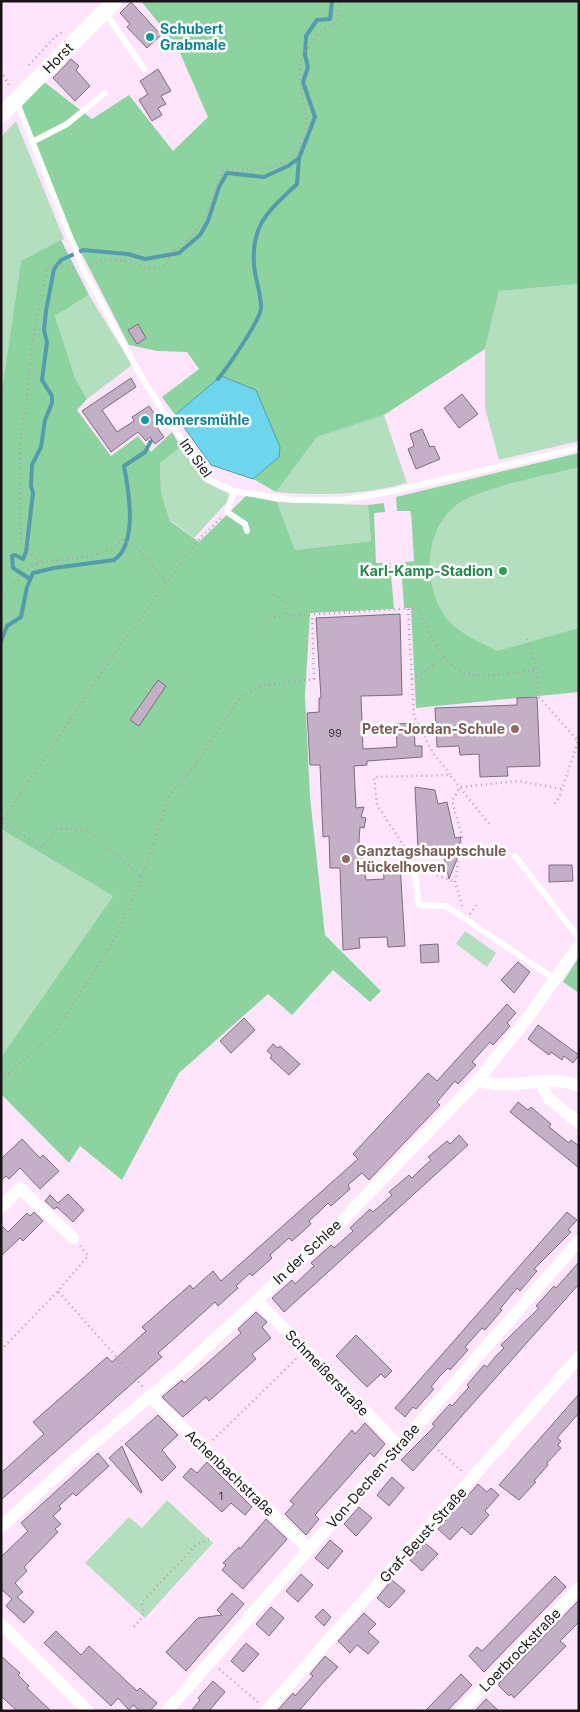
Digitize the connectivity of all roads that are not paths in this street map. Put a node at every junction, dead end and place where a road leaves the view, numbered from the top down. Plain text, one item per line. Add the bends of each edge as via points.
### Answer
1 (110, 6) edge
2 (144, 69) dead end
3 (105, 94) dead end
4 (16, 100) junction
5 (1, 115) edge
6 (32, 142) junction
7 (579, 448) edge
8 (234, 491) junction
9 (247, 531) dead end
10 (515, 856) dead end
11 (413, 865) road end
12 (579, 938) edge
13 (579, 945) edge
14 (556, 980) junction
15 (478, 1080) junction
16 (541, 1081) junction
17 (579, 1086) edge
18 (579, 1123) edge
19 (1, 1207) edge
20 (73, 1238) road end
21 (579, 1241) edge
22 (256, 1300) junction
23 (579, 1357) edge
24 (150, 1396) junction
25 (400, 1446) junction
26 (1, 1527) edge
27 (309, 1549) junction
28 (579, 1588) edge
29 (1, 1624) edge
30 (266, 1710) edge
31 (88, 1711) edge
32 (167, 1711) edge
33 (461, 1711) edge

1 - 2 lane
1 - 4 street, Horst
3 - 6 lane via 67,124
4 - 5 street, Horst
4 - 6 lane, Im Siel
6 - 8 lane, Im Siel via 79,261 142,378 207,479
7 - 8 lane, Im Siel via 343,500 294,500
8 - 9 lane via 227,512 245,524
10 - 12 lane
11 - 14 lane via 419,905 446,906
13 - 14 street, In der Schlee
14 - 15 street, In der Schlee
15 - 16 street via 491,1085
15 - 22 street, In der Schlee via 340,1223
16 - 17 street via 568,1081
16 - 18 street via 548,1098
19 - 20 street via 20,1188
21 - 25 street, Von-Dechen-Straße
22 - 24 street, In der Schlee
22 - 25 street, Schmeißerstraße
23 - 30 street, Graf-Beust-Straße
24 - 26 street, In der Schlee
24 - 27 street, Achenbachstraße
25 - 27 street, Von-Dechen-Straße
27 - 32 street, Von-Dechen-Straße
28 - 33 street, Loerbrockstraße
29 - 31 street

